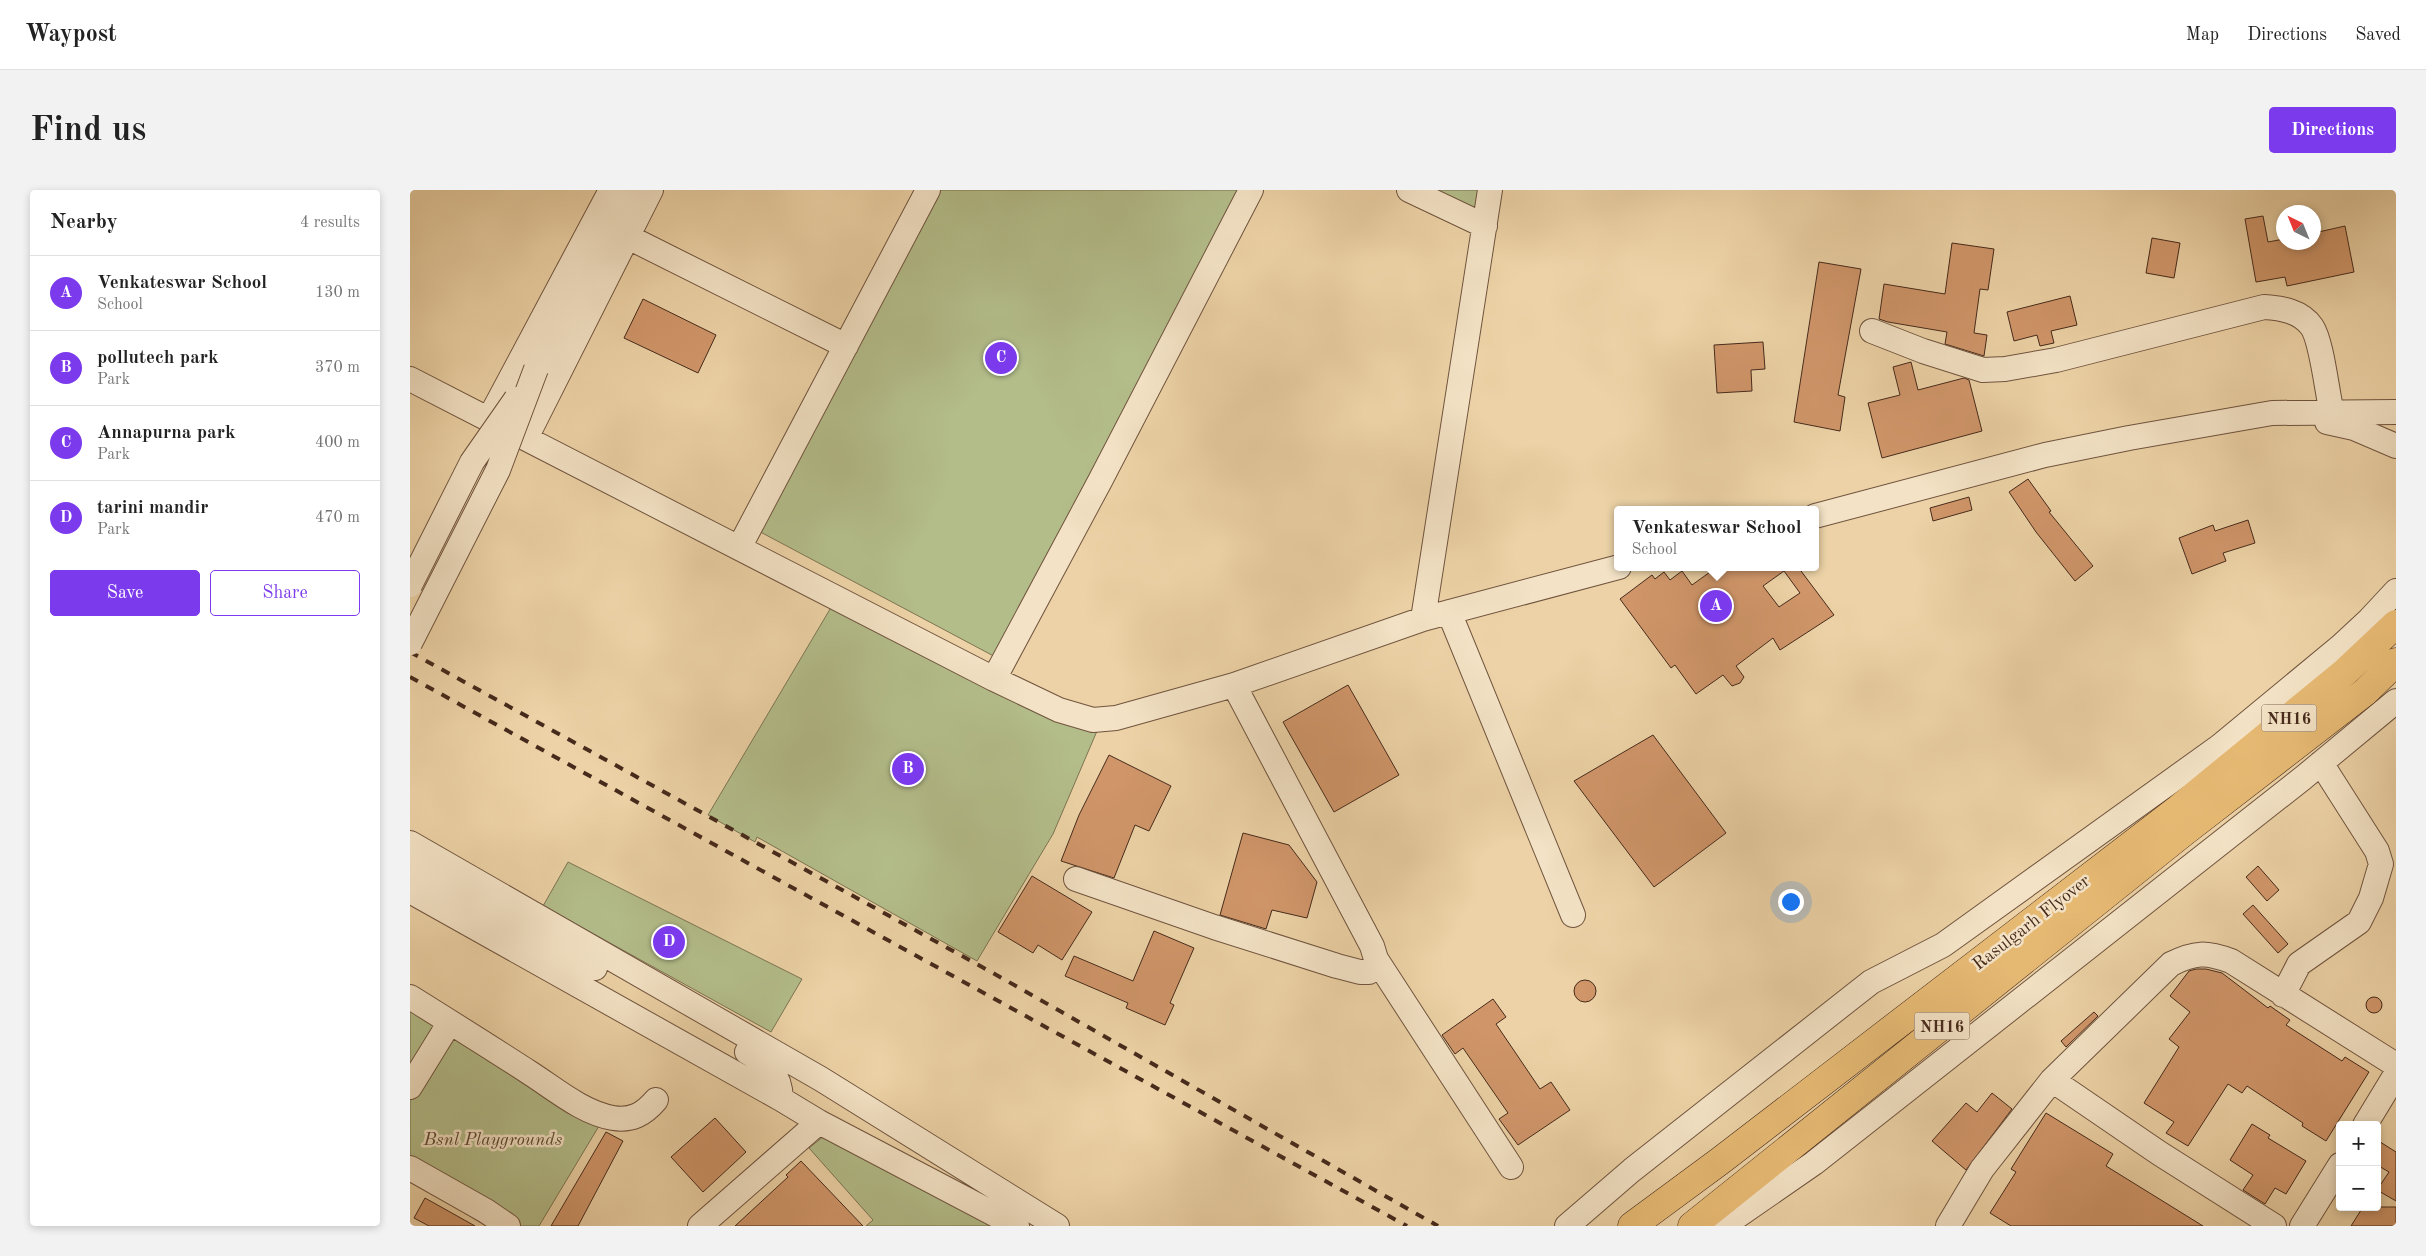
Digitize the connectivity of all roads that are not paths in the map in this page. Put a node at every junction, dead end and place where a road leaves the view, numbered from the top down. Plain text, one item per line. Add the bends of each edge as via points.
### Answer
1 (611, 190) edge
2 (632, 190) edge
3 (651, 190) edge
4 (928, 190) edge
5 (1251, 190) edge
6 (1409, 190) edge
7 (1490, 190) edge
8 (1485, 226) junction
9 (626, 236) junction
10 (1872, 331) dead end
11 (846, 346) junction
12 (536, 369) junction
13 (410, 379) edge
14 (2396, 412) edge
15 (2272, 413) junction
16 (2332, 413) junction
17 (489, 420) junction
18 (526, 438) junction
19 (2396, 446) edge
20 (1819, 515) edge
21 (739, 548) junction
22 (1614, 569) edge
23 (410, 584) edge
24 (2396, 591) edge
25 (1448, 612) junction
26 (1424, 619) junction
27 (2396, 624) edge
28 (410, 643) edge
29 (2396, 662) edge
30 (994, 679) junction
31 (1234, 685) junction
32 (2396, 701) edge
33 (2321, 763) junction
34 (410, 843) edge
35 (410, 867) edge
36 (1076, 879) dead end
37 (410, 891) edge
38 (1574, 915) dead end
39 (1376, 959) junction
40 (2283, 995) junction
41 (410, 997) edge
42 (450, 1022) junction
43 (763, 1062) junction
44 (2396, 1065) edge
45 (800, 1067) junction
46 (2396, 1074) edge
47 (2052, 1080) junction
48 (410, 1085) edge
49 (781, 1099) junction
50 (656, 1100) dead end
51 (2367, 1121) edge
52 (819, 1122) junction
53 (2339, 1166) edge
54 (1511, 1167) dead end
55 (410, 1168) edge
56 (1705, 1224) edge
57 (508, 1226) edge
58 (700, 1226) edge
59 (1017, 1226) edge
60 (1057, 1226) edge
61 (1567, 1226) edge
62 (1632, 1226) edge
63 (1948, 1226) edge
64 (2274, 1226) edge
65 (2302, 1226) edge

1 - 17 street
2 - 12 street
3 - 9 street
4 - 11 street
5 - 30 street
6 - 8 street
7 - 8 street
8 - 26 street
9 - 11 street
9 - 18 street
10 - 16 street via 1923,352 1983,370 2005,370 2264,307 2284,308 2312,327
11 - 21 street
12 - 23 street, bridge via 472,462
12 - 28 street, bridge via 498,470
13 - 17 street
14 - 16 street
15 - 16 street
15 - 19 street via 2354,428
15 - 20 street via 2045,455
17 - 18 street
18 - 21 street
21 - 30 street
22 - 25 street
24 - 61 street via 2341,646 2220,746 1943,945 1871,982 1632,1170
25 - 26 street
25 - 38 street
26 - 31 street
27 - 62 highway, Rasulgarh Flyover / NH16 via 2345,672 2178,809 1720,1162
29 - 56 highway, Rasulgarh Flyover / NH16 via 2358,697 2176,838
30 - 31 street via 1059,710 1093,720 1116,718
31 - 39 street
32 - 33 street
33 - 40 street via 2377,851 2381,864 2371,898 2359,922 2299,964
33 - 56 street via 1814,1163
34 - 45 street
35 - 43 street
36 - 39 street via 1214,927 1360,972 1375,968
37 - 49 street
39 - 54 street
40 - 44 street
40 - 47 street via 2231,961 2211,954 2189,955 2171,964
41 - 42 street
42 - 48 street
42 - 50 street via 600,1115 633,1118 647,1111
43 - 45 street
43 - 49 street via 778,1079
45 - 60 street
46 - 51 street
47 - 63 street via 1982,1170
47 - 64 street
49 - 52 street
52 - 58 street
52 - 59 street
53 - 65 street
55 - 57 street

